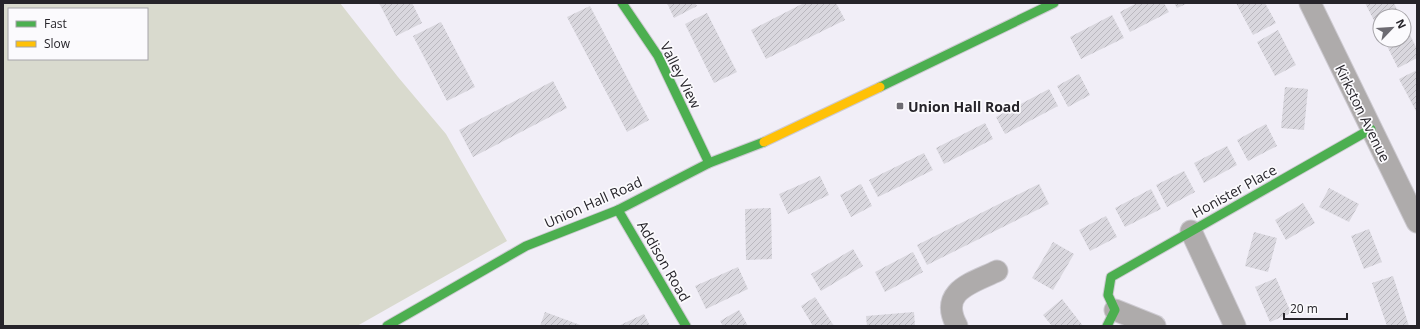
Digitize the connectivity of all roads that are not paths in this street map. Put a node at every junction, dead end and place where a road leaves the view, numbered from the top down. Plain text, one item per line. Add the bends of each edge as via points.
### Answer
1 (622, 3) edge
2 (1054, 3) edge
3 (1310, 3) edge
4 (1371, 130) junction
5 (709, 162) junction
6 (618, 210) junction
7 (1417, 222) edge
8 (1191, 231) junction
9 (997, 271) dead end
10 (1111, 318) edge
11 (387, 326) edge
12 (686, 326) edge
13 (957, 326) edge
14 (1155, 326) edge
15 (1235, 326) edge

1 - 5 street, Valley View via 658,56
2 - 5 street, Union Hall Road via 769,140
3 - 4 street, Kirkston Avenue
4 - 7 street, Kirkston Avenue
4 - 8 street, Honister Place
5 - 6 street, Union Hall Road
6 - 11 street, Union Hall Road via 526,246
6 - 12 street, Addison Road
8 - 10 street, Honister Place via 1111,277 1108,295
8 - 15 street
9 - 13 street via 960,288 950,306
10 - 14 street

